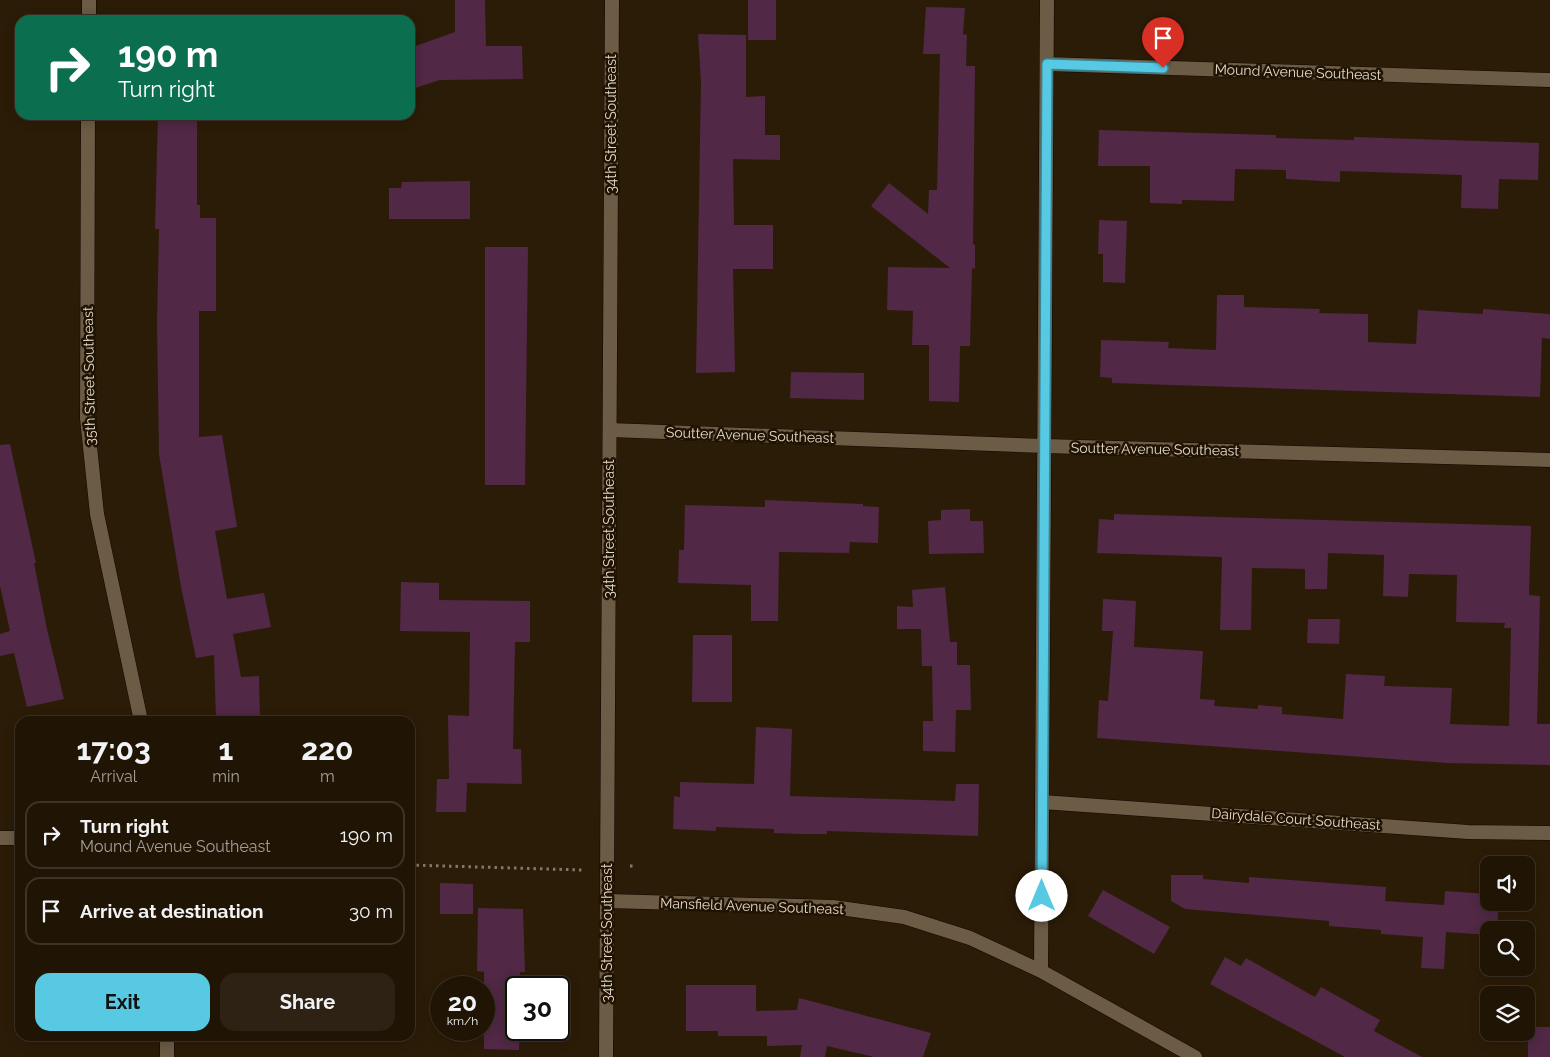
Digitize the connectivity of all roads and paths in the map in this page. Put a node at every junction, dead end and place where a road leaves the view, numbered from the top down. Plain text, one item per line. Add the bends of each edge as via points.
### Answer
1 (89, 0) edge
2 (612, 0) edge
3 (1047, 0) edge
4 (89, 15) edge
5 (1047, 64) junction
6 (1550, 80) edge
7 (88, 120) edge
8 (610, 430) junction
9 (1044, 446) junction
10 (1550, 460) edge
11 (140, 716) edge
12 (1042, 802) junction
13 (1550, 833) edge
14 (0, 838) edge
15 (15, 838) edge
16 (415, 865) edge
17 (630, 866) dead end
18 (635, 866) dead end
19 (582, 870) dead end
20 (607, 901) junction
21 (1041, 971) junction
22 (167, 1041) edge
23 (167, 1057) edge
24 (606, 1057) edge
25 (1195, 1057) edge

1 - 4 street
2 - 8 street, 34th Street Southeast
3 - 5 street
5 - 6 street, Mound Avenue Southeast
5 - 9 street
7 - 11 street, 35th Street Southeast via 87,418 97,514
8 - 9 street, Soutter Avenue Southeast
8 - 20 street, 34th Street Southeast
9 - 10 street, Soutter Avenue Southeast
9 - 12 street
12 - 13 street, Dairydale Court Southeast via 1468,832
12 - 21 street
14 - 15 street
16 - 19 path
17 - 18 path
20 - 21 street, Mansfield Avenue Southeast via 833,907 904,916 970,938
20 - 24 street, 34th Street Southeast
21 - 25 street, Mansfield Avenue Southeast
22 - 23 street

